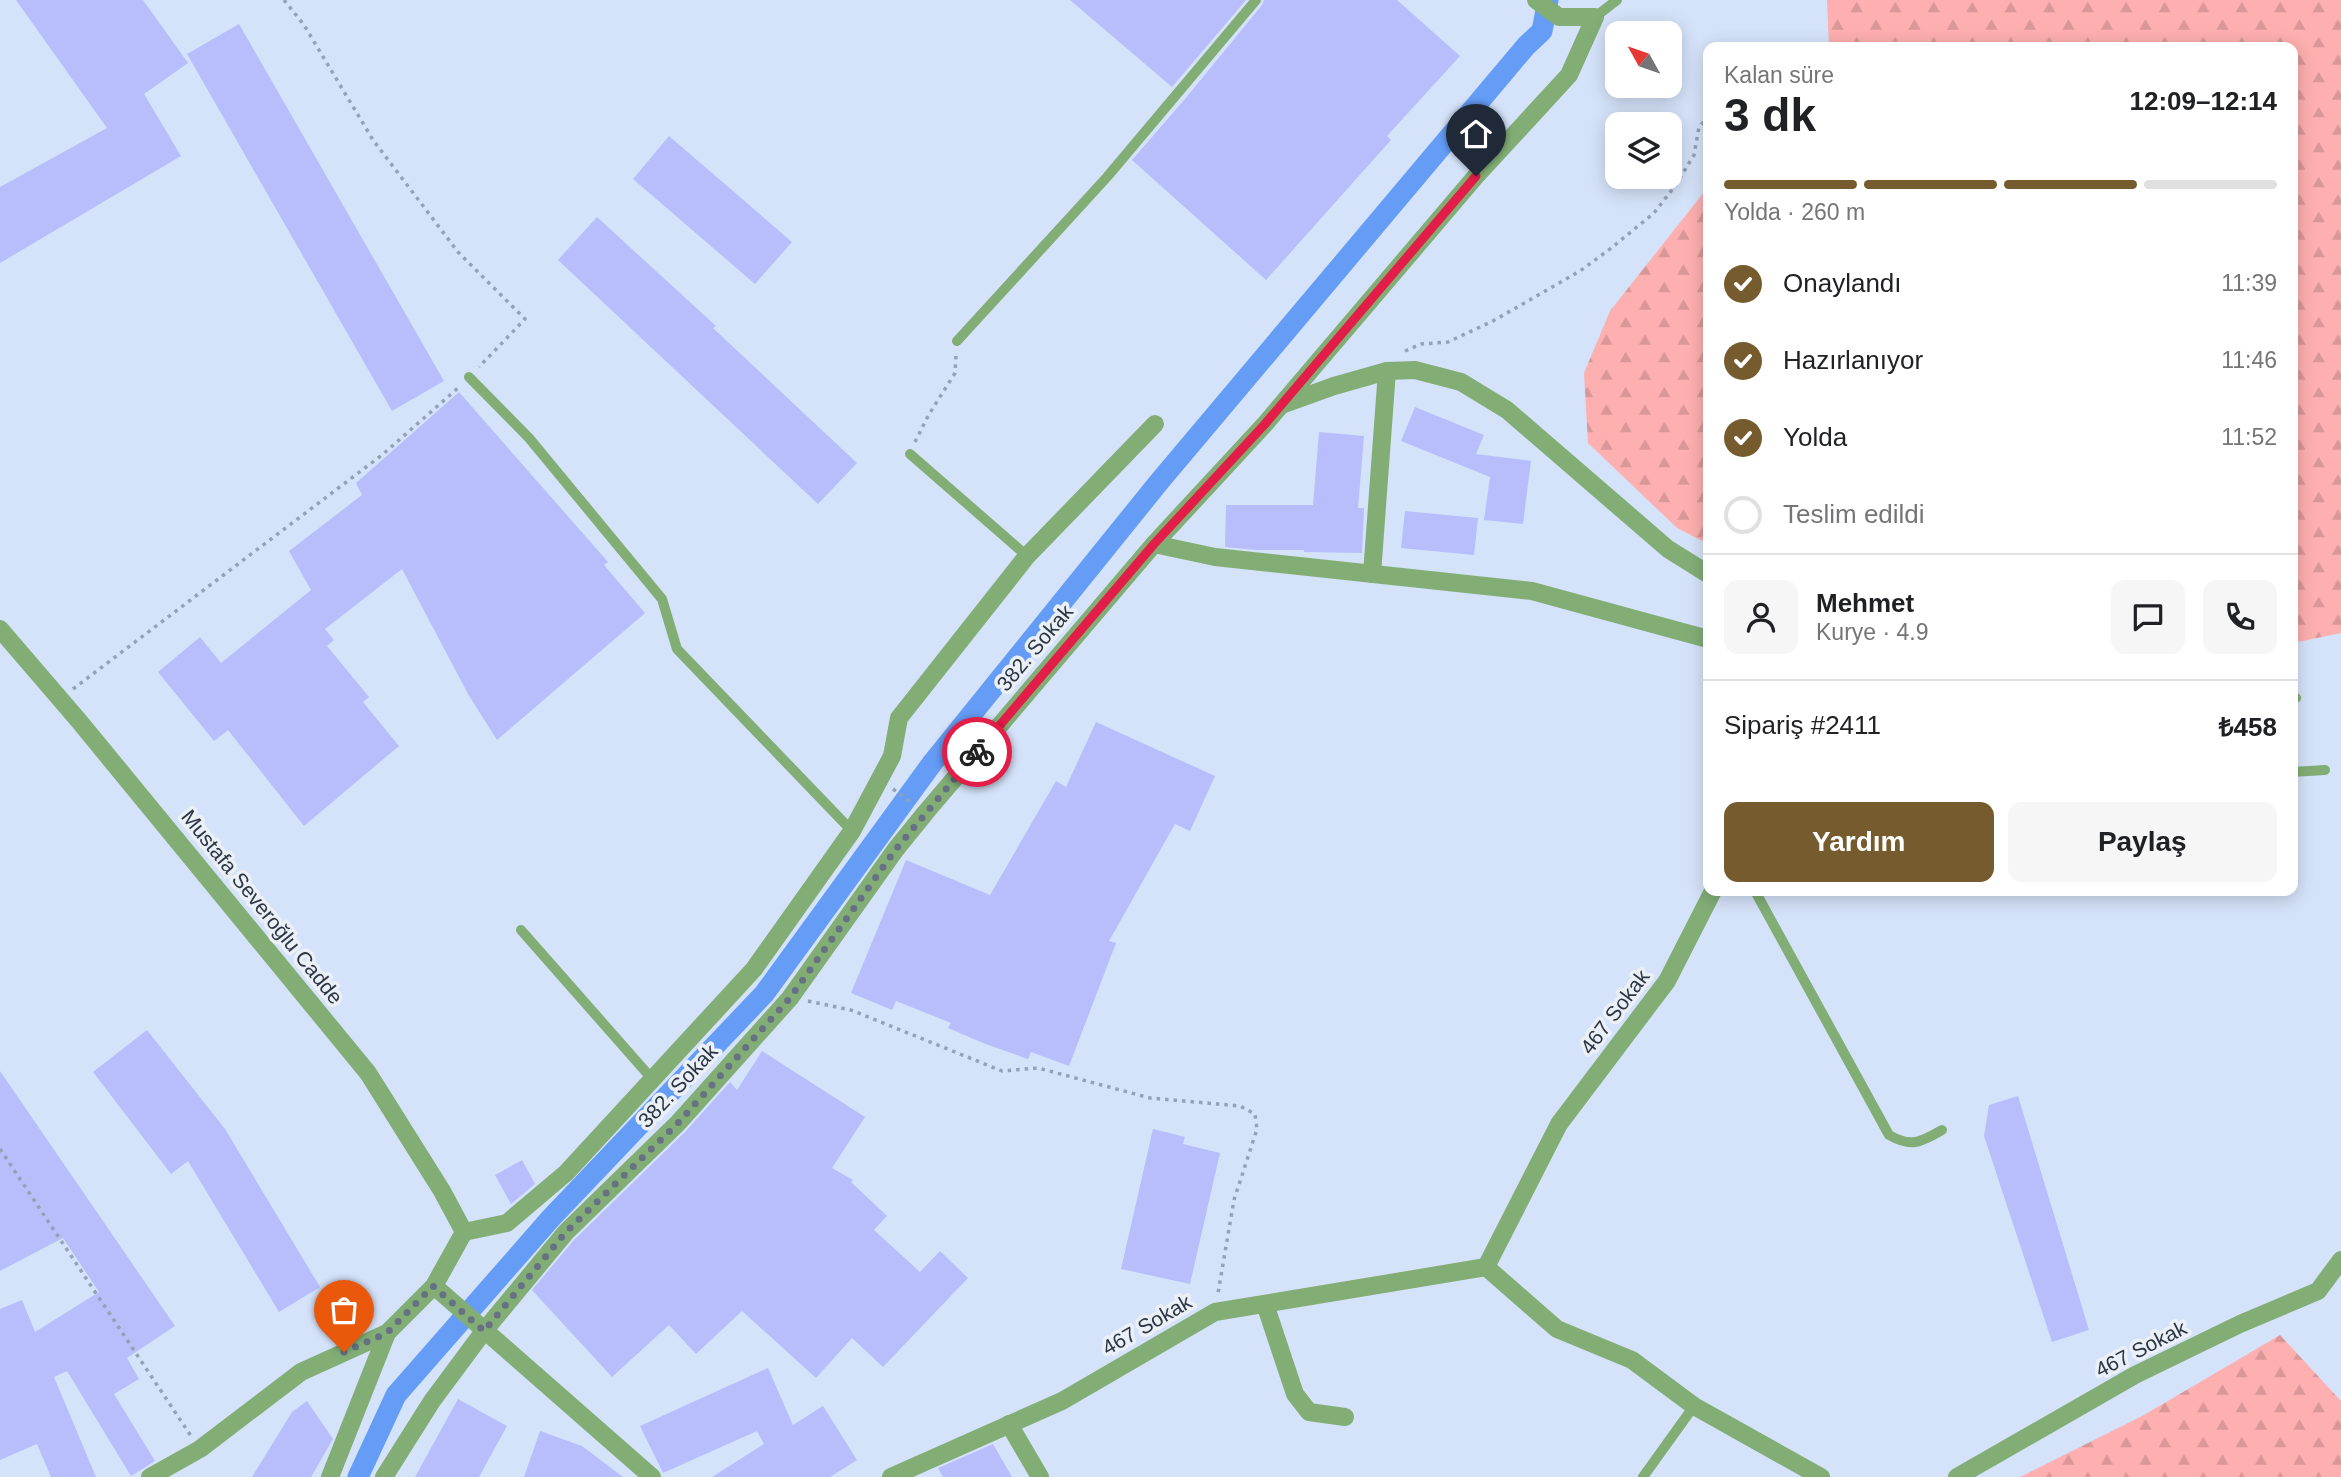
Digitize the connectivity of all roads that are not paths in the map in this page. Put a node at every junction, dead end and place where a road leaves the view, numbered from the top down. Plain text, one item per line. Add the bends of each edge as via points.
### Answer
1 (1256, 0) edge
2 (1536, 0) edge
3 (1617, 0) edge
4 (1595, 18) junction
5 (957, 341) road end
6 (1387, 370) junction
7 (469, 377) road end
8 (1281, 405) junction
9 (1155, 424) dead end
10 (909, 454) road end
11 (1154, 544) junction
12 (1027, 556) junction
13 (1703, 571) edge
14 (1372, 574) junction
15 (0, 629) edge
16 (1703, 638) edge
17 (2326, 770) dead end
18 (2298, 772) edge
19 (852, 831) junction
20 (1710, 896) edge
21 (1758, 896) edge
22 (521, 930) dead end
23 (653, 1080) junction
24 (1942, 1130) dead end
25 (464, 1232) junction
26 (2341, 1260) edge
27 (1486, 1267) junction
28 (433, 1286) junction
29 (1265, 1304) junction
30 (484, 1331) junction
31 (387, 1333) junction
32 (1694, 1406) junction
33 (1345, 1417) dead end
34 (1009, 1424) junction
35 (150, 1477) edge
36 (330, 1477) edge
37 (384, 1477) edge
38 (652, 1477) edge
39 (891, 1477) edge
40 (1040, 1477) edge
41 (1643, 1477) edge
42 (1821, 1477) edge
43 (1957, 1477) edge

1 - 5 lane via 1107,177
2 - 4 street via 1559,17
3 - 4 lane
4 - 8 street, 382. Sokak via 1569,75 1476,176
6 - 8 street
6 - 13 street via 1415,370 1461,382 1507,410 1668,549
6 - 14 street
7 - 19 lane via 529,438 662,599 677,649
8 - 11 street, 382. Sokak
9 - 12 street
10 - 12 lane
11 - 14 street via 1215,557
11 - 30 street, 382. Sokak via 911,831 790,998 678,1123 566,1232
12 - 19 street via 899,718 892,757
14 - 16 street via 1532,591
15 - 25 street, Mustafa Severoğlu Cadde via 368,1073
17 - 18 lane
19 - 23 street via 754,970
20 - 27 street, 467 Sokak via 1667,981 1559,1124
21 - 24 lane via 1889,1135 1903,1143 1921,1142
22 - 23 lane
23 - 25 street via 566,1173 508,1223
25 - 28 street
26 - 43 street, 467 Sokak via 2318,1291 2135,1375
27 - 29 street, 467 Sokak
27 - 32 street via 1557,1329 1632,1360
28 - 30 street
28 - 31 street
29 - 33 street via 1295,1394 1309,1412
29 - 34 street, 467 Sokak via 1215,1312 1062,1401
30 - 37 street, 382. Sokak
30 - 38 street
31 - 35 street via 301,1372 200,1449
31 - 36 street
32 - 41 lane
32 - 42 street
34 - 39 street, 467 Sokak
34 - 40 street

